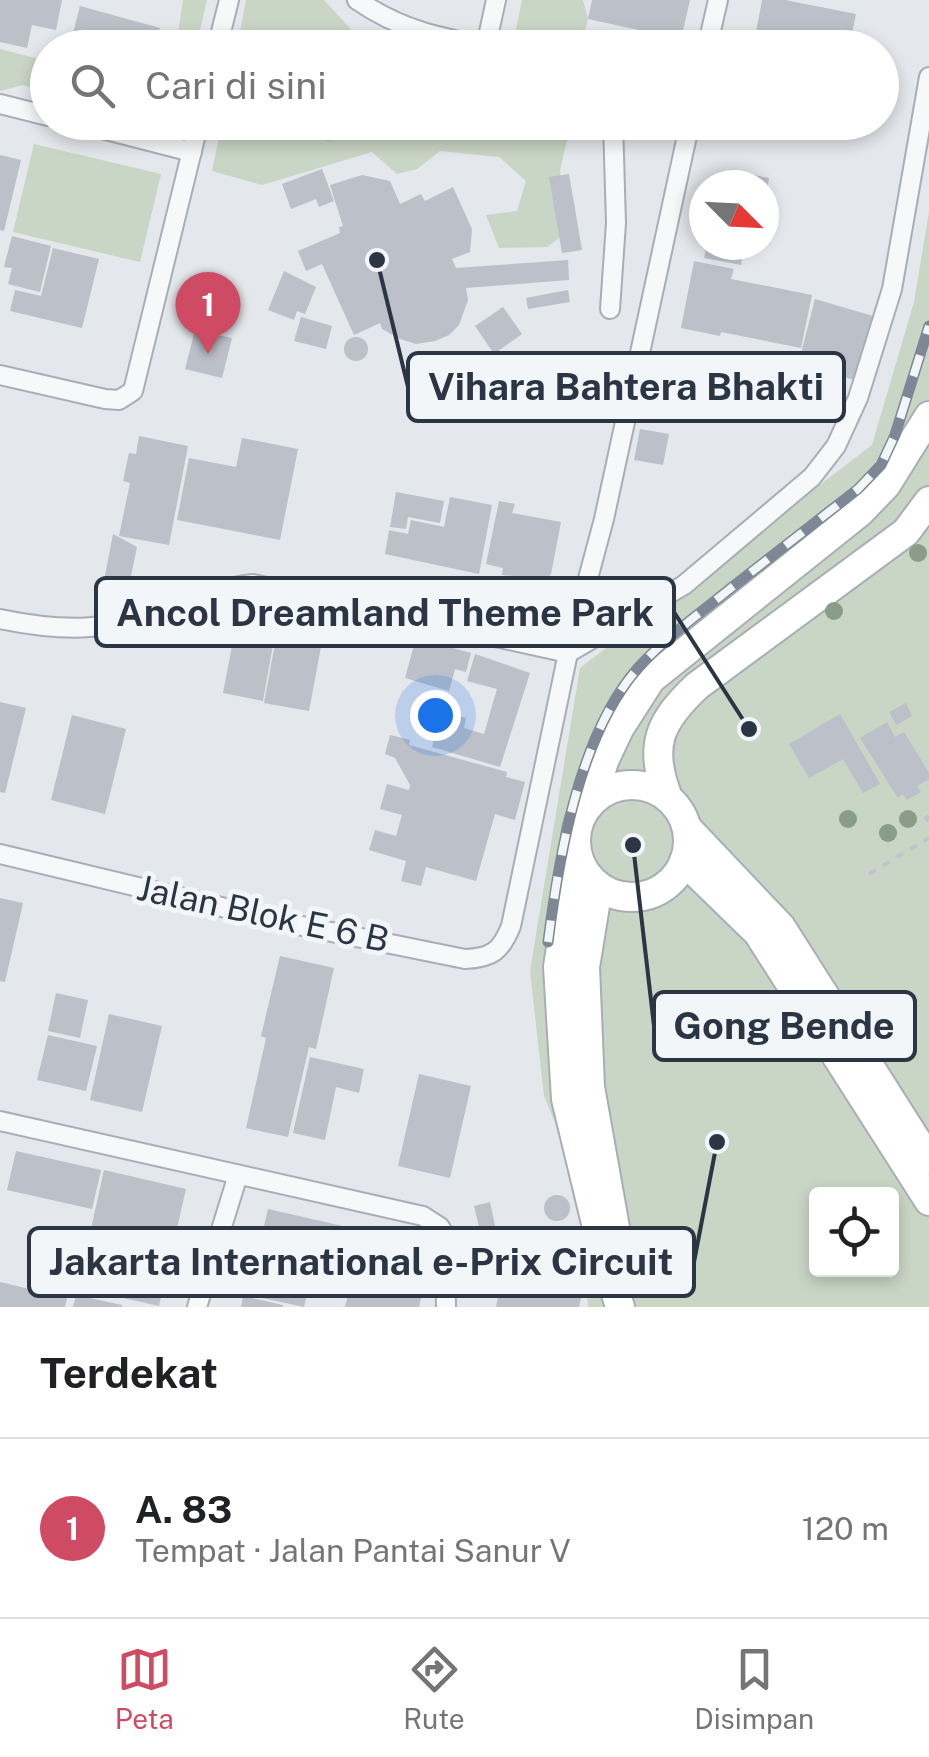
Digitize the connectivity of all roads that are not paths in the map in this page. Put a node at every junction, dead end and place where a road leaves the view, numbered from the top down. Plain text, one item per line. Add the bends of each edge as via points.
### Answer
1 (229, 0) edge
2 (357, 0) edge
3 (496, 0) edge
4 (718, 0) edge
5 (222, 30) edge
6 (412, 30) edge
7 (492, 30) edge
8 (711, 30) edge
9 (929, 78) edge
10 (0, 104) edge
11 (30, 112) edge
12 (145, 140) edge
13 (195, 140) edge
14 (614, 140) edge
15 (686, 140) edge
16 (192, 152) junction
17 (610, 309) dead end
18 (0, 375) edge
19 (929, 416) edge
20 (929, 501) edge
21 (0, 620) edge
22 (568, 653) junction
23 (667, 795) junction
24 (592, 802) junction
25 (688, 829) junction
26 (576, 850) junction
27 (0, 854) edge
28 (684, 862) junction
29 (598, 887) junction
30 (0, 1121) edge
31 (929, 1160) edge
32 (238, 1175) junction
33 (929, 1201) edge
34 (197, 1307) edge
35 (446, 1307) edge
36 (621, 1307) edge

1 - 5 street
2 - 6 street
3 - 7 street
4 - 8 street
9 - 22 street via 892,289 836,446 812,477 684,585
10 - 11 street
12 - 16 street
13 - 16 street
14 - 17 street
15 - 22 street via 604,520
16 - 18 street via 133,391 119,400
19 - 24 street via 886,485 860,512 651,678 619,729
20 - 23 street via 906,532 672,710 659,737 657,768
21 - 22 street via 92,630 253,584
22 - 27 street, Jalan Blok E 6 B via 511,926 504,945 488,958 297,925
23 - 24 street via 628,784
23 - 25 street
24 - 26 street via 582,816
25 - 28 street
25 - 31 street via 782,927
26 - 29 street
26 - 36 street via 558,966 566,1099
28 - 29 street via 664,888 640,898
28 - 33 street via 758,933
29 - 36 street via 585,967 590,1087 620,1243
30 - 32 street
32 - 34 street
32 - 35 street via 432,1221 446,1236

